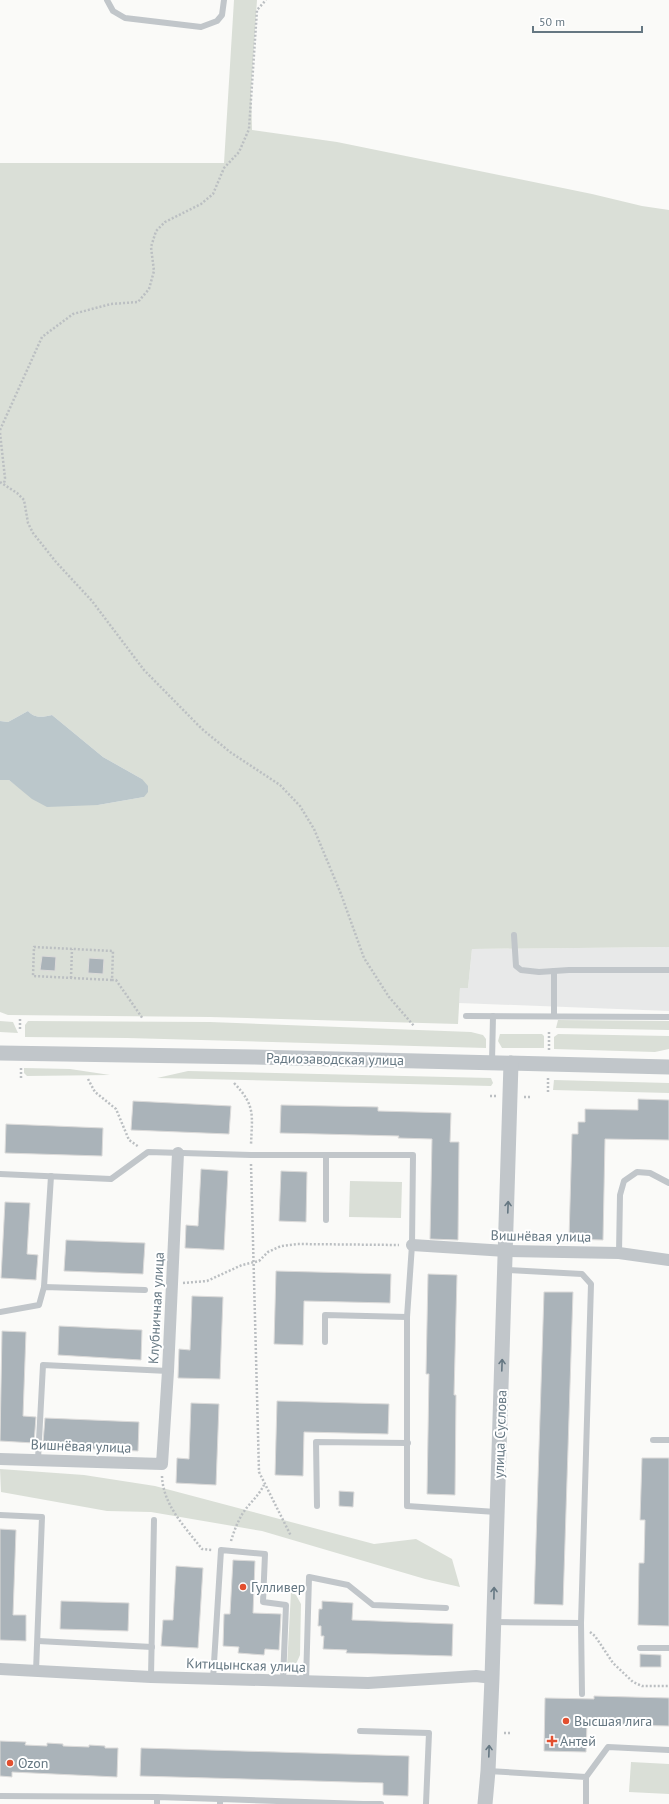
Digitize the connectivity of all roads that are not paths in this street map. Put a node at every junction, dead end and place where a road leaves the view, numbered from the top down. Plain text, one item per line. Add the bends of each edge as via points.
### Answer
1 (107, 0) edge
2 (224, 0) edge
3 (514, 935) dead end
4 (669, 970) edge
5 (554, 971) junction
6 (466, 1016) dead end
7 (493, 1016) junction
8 (554, 1016) junction
9 (669, 1017) edge
10 (0, 1052) edge
11 (492, 1062) junction
12 (512, 1063) junction
13 (669, 1067) edge
14 (178, 1153) junction
15 (326, 1156) junction
16 (0, 1174) edge
17 (51, 1176) junction
18 (669, 1183) edge
19 (326, 1220) dead end
20 (412, 1245) junction
21 (506, 1251) junction
22 (619, 1252) junction
23 (669, 1260) edge
24 (506, 1270) junction
25 (44, 1287) junction
26 (145, 1290) dead end
27 (0, 1312) edge
28 (407, 1317) junction
29 (325, 1342) dead end
30 (168, 1371) junction
31 (653, 1440) dead end
32 (669, 1440) edge
33 (408, 1443) junction
34 (0, 1459) edge
35 (38, 1459) junction
36 (162, 1464) joint
37 (317, 1506) dead end
38 (496, 1512) junction
39 (0, 1515) edge
40 (154, 1520) dead end
41 (446, 1608) dead end
42 (494, 1622) junction
43 (581, 1623) junction
44 (38, 1641) junction
45 (152, 1647) junction
46 (640, 1648) dead end
47 (669, 1648) edge
48 (0, 1669) edge
49 (36, 1670) junction
50 (151, 1677) junction
51 (492, 1678) junction
52 (213, 1679) junction
53 (283, 1680) junction
54 (306, 1682) junction
55 (582, 1694) dead end
56 (360, 1731) dead end
57 (669, 1750) edge
58 (488, 1771) junction
59 (586, 1776) junction
60 (0, 1796) edge
61 (29, 1796) junction
62 (157, 1797) junction
63 (220, 1802) edge
64 (287, 1803) edge
65 (29, 1804) edge
66 (157, 1804) edge
67 (363, 1804) edge
68 (381, 1804) edge
69 (426, 1804) edge
70 (485, 1804) edge
71 (586, 1804) edge

1 - 2 lane via 113,11 125,18 202,27 217,21 222,15
3 - 5 lane via 516,966 521,970
4 - 5 lane
5 - 8 lane
6 - 7 lane
7 - 8 lane
7 - 11 lane
8 - 9 lane
10 - 11 street, Радиозаводская улица
11 - 12 street, Радиозаводская улица
12 - 13 street, Радиозаводская улица
21 -> 12 street, улица Суслова
14 - 15 lane
14 - 17 lane via 148,1152 111,1179
14 - 30 street, Клубничная улица
15 - 19 lane
15 - 20 lane via 413,1156
16 - 17 lane
17 - 25 lane
18 - 22 lane via 650,1173 637,1172 624,1181 620,1195
20 - 21 street, Вишнёвая улица
20 - 28 lane
21 - 22 street, Вишнёвая улица
21 - 24 street, улица Суслова
22 - 23 street, Вишнёвая улица
38 -> 24 street, улица Суслова
24 - 43 lane via 582,1274 591,1284
25 - 26 lane
25 - 27 lane via 39,1305
28 - 29 lane via 325,1315
28 - 33 lane
30 - 35 lane via 43,1365
30 - 36 street, Клубничная улица
31 - 32 lane
33 - 37 lane via 316,1442
33 - 38 lane via 407,1506
34 - 35 street, Вишнёвая улица
35 - 36 street, Вишнёвая улица
42 -> 38 street, улица Суслова
39 - 44 lane via 42,1517
40 - 45 lane
41 - 54 lane via 373,1606 348,1585 309,1577
42 - 43 lane
42 - 51 street, улица Суслова
43 - 55 lane
44 - 45 lane
44 - 49 lane
45 - 50 lane
46 - 47 lane
48 - 49 street, Китицынская улица
49 - 50 street, Китицынская улица
50 - 52 street, Китицынская улица
51 - 54 street, Китицынская улица via 476,1676 368,1683
58 -> 51 street, улица Суслова
52 - 53 street, Китицынская улица
52 - 53 lane via 221,1550 265,1554 263,1602 286,1605
53 - 54 street, Китицынская улица
56 - 69 lane via 429,1733
57 - 59 lane via 608,1747
58 - 59 lane
58 - 70 street, улица Суслова
59 - 71 lane
60 - 61 lane
61 - 62 lane
61 - 65 lane
62 - 63 lane
62 - 66 lane
63 - 64 lane
64 - 67 lane
67 - 68 lane

